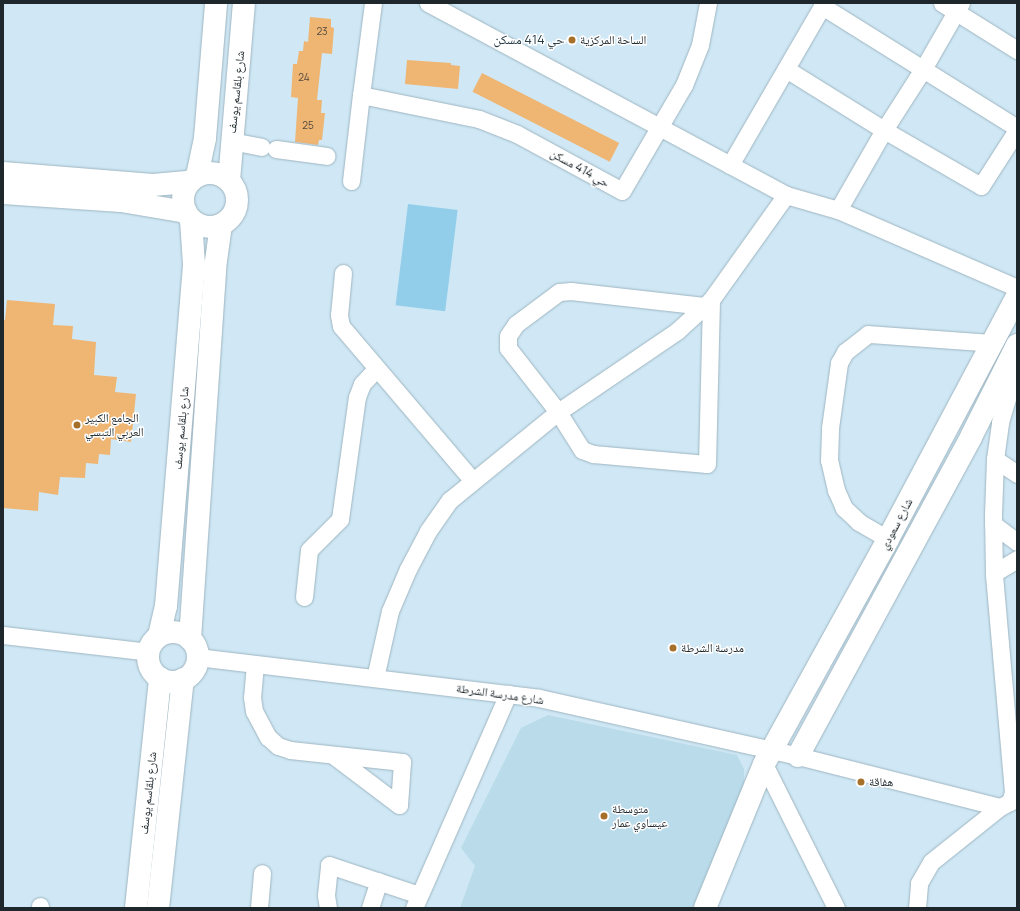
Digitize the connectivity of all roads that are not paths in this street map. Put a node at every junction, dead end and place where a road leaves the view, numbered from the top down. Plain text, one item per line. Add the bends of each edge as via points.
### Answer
1 (216, 3) edge
2 (244, 3) edge
3 (373, 3) edge
4 (428, 3) edge
5 (708, 3) edge
6 (823, 5) edge
7 (953, 6) edge
8 (1017, 50) edge
9 (786, 69) junction
10 (923, 69) junction
11 (361, 95) junction
12 (659, 127) junction
13 (1017, 129) edge
14 (884, 130) junction
15 (231, 141) junction
16 (354, 159) junction
17 (730, 165) junction
18 (3, 174) edge
19 (193, 179) junction
20 (229, 181) junction
21 (351, 181) dead end
22 (3, 194) edge
23 (786, 195) junction
24 (838, 210) junction
25 (188, 216) junction
26 (221, 225) junction
27 (343, 273) dead end
28 (1017, 288) edge
29 (1017, 296) edge
30 (708, 303) junction
31 (994, 343) junction
32 (1017, 345) edge
33 (1017, 365) edge
34 (376, 369) junction
35 (558, 412) junction
36 (995, 459) junction
37 (1017, 474) edge
38 (472, 480) junction
39 (993, 524) junction
40 (888, 539) junction
41 (1017, 542) edge
42 (1017, 560) edge
43 (994, 573) junction
44 (304, 597) dead end
45 (3, 635) edge
46 (154, 644) junction
47 (194, 648) junction
48 (255, 664) junction
49 (160, 678) junction
50 (375, 678) junction
51 (183, 679) junction
52 (508, 694) junction
53 (1011, 701) edge
54 (333, 755) dead end
55 (798, 756) junction
56 (768, 757) junction
57 (1015, 778) edge
58 (1009, 807) edge
59 (262, 872) dead end
60 (379, 881) junction
61 (416, 901) edge
62 (136, 908) edge
63 (158, 908) edge
64 (258, 908) edge
65 (328, 908) edge
66 (370, 908) edge
67 (705, 908) edge
68 (836, 908) edge
69 (917, 908) edge

1 - 19 main road via 205,138
2 - 15 main road, شارع بلقاسم يوسف
3 - 11 street
4 - 12 street
5 - 12 street, حي 414 مسكن via 700,46 684,85
6 - 9 street
6 - 10 street
7 - 8 street
7 - 10 street
9 - 14 street
9 - 17 street
10 - 13 street
10 - 14 street
11 - 12 street, حي 414 مسكن via 479,119 544,148 622,191
11 - 16 street
12 - 17 street
13 - 14 street via 981,186
14 - 24 street
15 - 16 street
15 - 20 main road, شارع بلقاسم يوسف
16 - 21 street
17 - 23 street
18 - 19 main road via 153,185
19 - 20 main road via 214,173
19 - 25 main road via 183,197
20 - 26 main road via 237,197 237,206 233,215
22 - 25 main road via 121,201
23 - 24 street
23 - 30 street
24 - 28 street
25 - 26 main road via 205,227
25 - 46 main road, شارع بلقاسم يوسف via 194,264 166,606
26 - 47 main road, شارع بلقاسم يوسف via 215,276
27 - 34 street via 339,315 341,326
29 - 31 main road, شارع سعودي
30 - 35 street via 677,331
30 - 35 street via 571,291 560,292 551,297 516,324 508,336 508,348
30 - 35 street via 707,464 593,454 582,450
31 - 40 main road, شارع سعودي
31 - 40 street via 868,334 845,352 839,363 829,460 836,490 844,508 859,522
32 - 55 main road, شارع سعودي via 971,437
33 - 36 street via 1000,422
34 - 38 street
34 - 44 street via 362,384 357,397 340,519 308,550
35 - 38 street
36 - 37 street
36 - 39 street
38 - 50 street via 450,500 428,531 408,570 390,611
39 - 41 street
39 - 43 street
40 - 56 main road, شارع سعودي
42 - 43 street
43 - 53 street
45 - 46 street
46 - 47 main road via 176,632
46 - 49 main road via 149,665
47 - 48 street, شارع مدرسة الشرطة
47 - 51 main road via 195,668
48 - 50 street, شارع مدرسة الشرطة
48 - 54 street via 252,697 254,711 268,737 278,746 290,750
49 - 51 main road via 168,681
49 - 62 main road, شارع بلقاسم يوسف
50 - 52 street, شارع مدرسة الشرطة
51 - 63 main road, شارع بلقاسم يوسف
52 - 56 street, شارع مدرسة الشرطة via 550,700
52 - 61 street
53 - 57 street
55 - 56 street, شارع مدرسة الشرطة
55 - 58 street, شارع مدرسة الشرطة
56 - 67 main road, شارع سعودي
56 - 68 street
57 - 58 street
58 - 69 street via 931,862 919,883
59 - 64 street
60 - 61 street
60 - 65 street via 329,865 326,895
60 - 66 street

